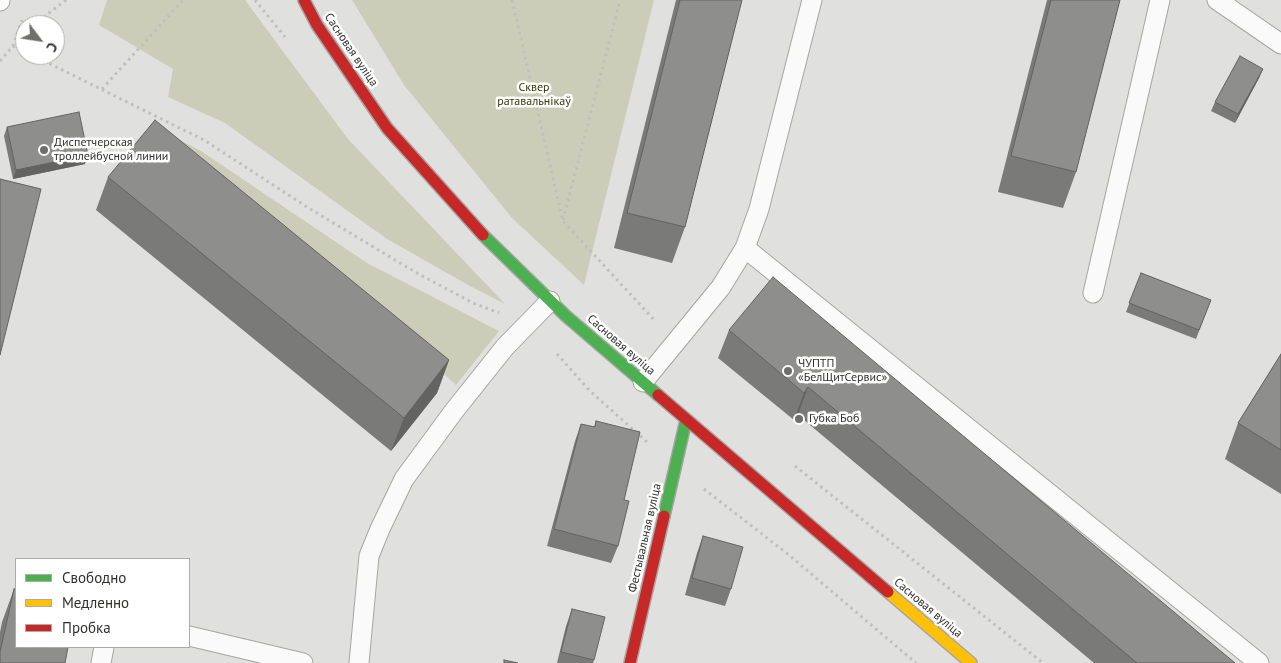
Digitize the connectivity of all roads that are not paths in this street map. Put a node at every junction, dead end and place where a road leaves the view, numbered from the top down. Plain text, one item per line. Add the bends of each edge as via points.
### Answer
1 (304, 0) edge
2 (812, 0) edge
3 (1160, 0) edge
4 (1217, 0) edge
5 (1281, 44) edge
6 (745, 248) junction
7 (1093, 293) dead end
8 (550, 301) junction
9 (643, 382) junction
10 (686, 420) junction
11 (190, 636) edge
12 (104, 648) edge
13 (101, 663) edge
14 (303, 663) edge
15 (359, 663) edge
16 (630, 663) edge
17 (971, 663) edge
18 (1260, 663) edge

1 - 8 main road, Сасновая вуліца via 317,25 388,128 500,253
2 - 6 lane via 759,209
3 - 7 lane
4 - 5 lane
6 - 9 lane via 721,287
6 - 18 lane
8 - 9 main road, Сасновая вуліца
8 - 15 lane via 505,347 404,479 370,556
9 - 10 main road, Сасновая вуліца
10 - 16 main road, Фестывальная вуліца
10 - 17 main road, Сасновая вуліца
11 - 14 lane
12 - 13 lane

